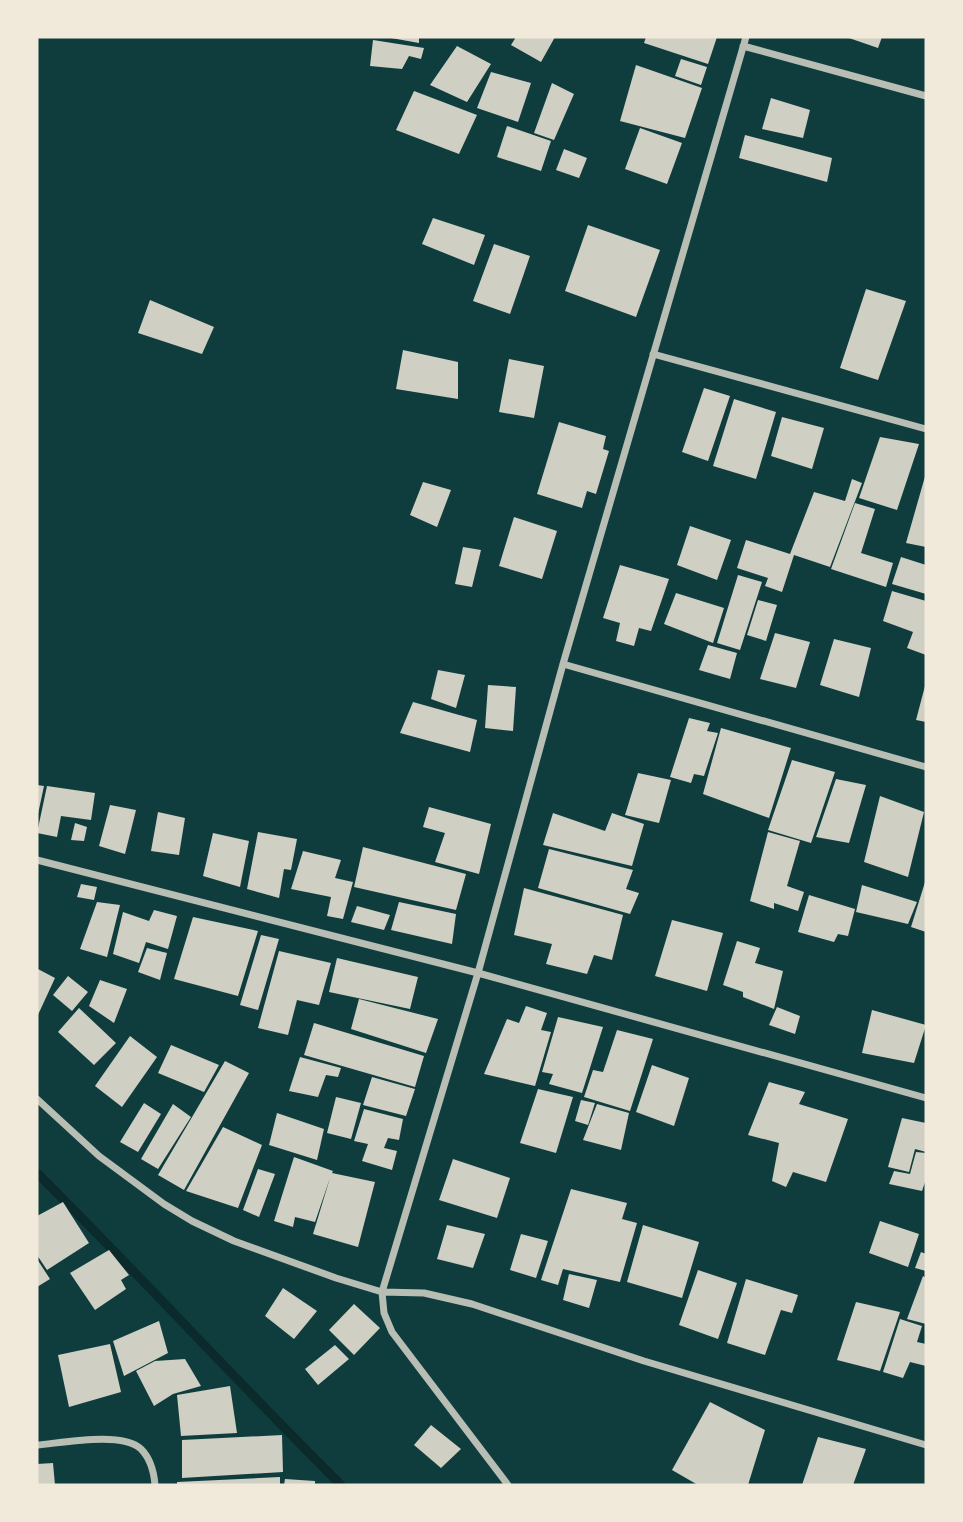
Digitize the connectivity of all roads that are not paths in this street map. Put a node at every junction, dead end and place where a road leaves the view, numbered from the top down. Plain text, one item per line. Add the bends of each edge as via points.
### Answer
1 (746, 37) edge
2 (743, 46) junction
3 (926, 96) edge
4 (653, 354) junction
5 (926, 429) edge
6 (563, 664) junction
7 (926, 767) edge
8 (37, 860) edge
9 (478, 973) junction
10 (926, 1098) edge
11 (37, 1099) edge
12 (382, 1292) junction
13 (37, 1445) edge
14 (926, 1445) edge
15 (155, 1485) edge
16 (508, 1485) edge

1 - 2 street
2 - 3 street
2 - 4 street
4 - 5 street
4 - 6 street
6 - 7 street
6 - 9 street
8 - 9 street
9 - 10 street
9 - 12 street
11 - 12 street via 99,1156 192,1221
12 - 14 street via 424,1293 472,1304
12 - 16 street via 392,1332
13 - 15 street via 121,1440 139,1447 148,1458

